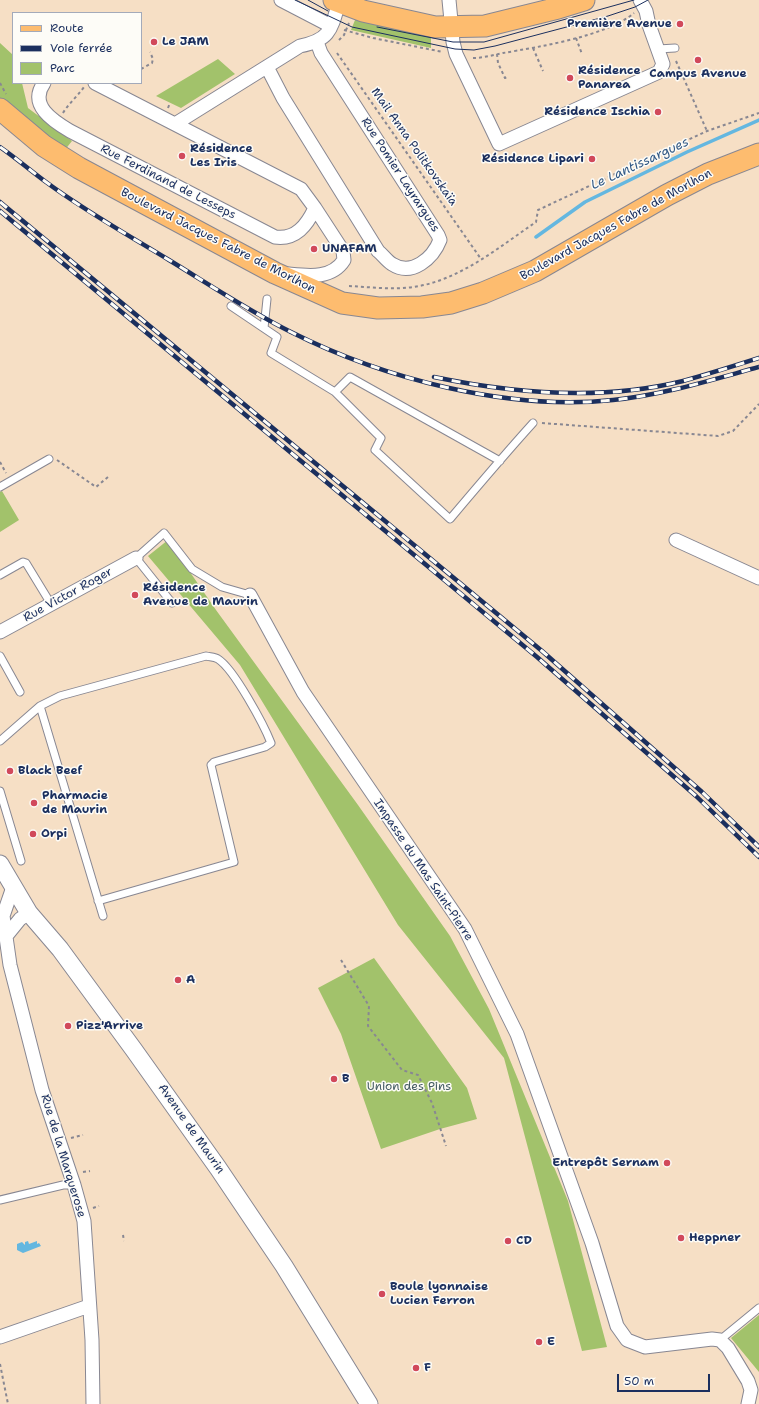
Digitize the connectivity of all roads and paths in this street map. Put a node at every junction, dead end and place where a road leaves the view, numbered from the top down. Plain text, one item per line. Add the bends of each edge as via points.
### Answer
1 (281, 0) edge
2 (449, 0) edge
3 (584, 0) edge
4 (640, 0) edge
5 (343, 4) edge
6 (557, 4) edge
7 (331, 26) junction
8 (451, 27) junction
9 (576, 38) dead end
10 (317, 42) junction
11 (335, 43) dead end
12 (533, 48) dead end
13 (666, 51) junction
14 (150, 52) dead end
15 (337, 52) dead end
16 (497, 54) dead end
17 (582, 54) dead end
18 (266, 67) junction
19 (142, 68) edge
20 (543, 71) dead end
21 (507, 77) dead end
22 (43, 84) edge
23 (91, 84) edge
24 (68, 104) dead end
25 (0, 109) edge
26 (759, 113) edge
27 (175, 124) junction
28 (707, 131) junction
29 (759, 154) edge
30 (314, 208) junction
31 (538, 210) dead end
32 (481, 259) dead end
33 (275, 273) junction
34 (267, 299) dead end
35 (231, 306) dead end
36 (264, 328) junction
37 (335, 392) junction
38 (759, 404) edge
39 (533, 422) joint
40 (49, 459) joint
41 (500, 461) junction
42 (0, 462) edge
43 (108, 477) dead end
44 (9, 482) junction
45 (0, 487) edge
46 (676, 540) dead end
47 (136, 558) junction
48 (0, 575) edge
49 (759, 578) edge
50 (250, 595) joint
51 (172, 603) dead end
52 (51, 604) junction
53 (0, 632) edge
54 (0, 656) edge
55 (20, 692) dead end
56 (40, 706) junction
57 (0, 741) edge
58 (0, 791) edge
59 (21, 860) dead end
60 (5, 877) edge
61 (98, 901) junction
62 (29, 913) junction
63 (103, 916) dead end
64 (7, 935) junction
65 (341, 960) dead end
66 (83, 1135) dead end
67 (68, 1139) dead end
68 (446, 1146) dead end
69 (90, 1171) dead end
70 (77, 1179) junction
71 (0, 1200) edge
72 (99, 1206) dead end
73 (92, 1208) dead end
74 (123, 1235) dead end
75 (124, 1241) dead end
76 (89, 1306) junction
77 (759, 1308) edge
78 (0, 1337) edge
79 (720, 1340) junction
80 (0, 1364) edge
81 (8, 1404) edge
82 (93, 1404) edge
83 (369, 1404) edge
84 (748, 1404) edge

1 - 7 street
2 - 8 street
3 - 6 main road
4 - 13 street
5 - 7 street
5 - 8 main road via 435,27
5 - 11 path via 346,31
6 - 8 main road via 485,26
7 - 10 street
8 - 13 street via 456,54 499,144 655,75 664,64
9 - 17 path
10 - 18 street via 300,46
10 - 18 street, Rue Pomier Layrargues via 321,53 438,235 440,240 436,251 414,267 392,265 378,251
12 - 20 path
13 - 28 path
14 - 19 path via 152,63
15 - 32 path, Mail Anna Politkovskaïa
16 - 21 path via 498,63 505,78
18 - 27 street
22 - 30 street, Rue Ferdinand de Lesseps via 39,101 44,112 53,121 275,237 292,236 301,230
23 - 24 path
23 - 27 street
25 - 33 main road, Boulevard Jacques Fabre de Morlhon via 44,146 79,168
26 - 28 path
27 - 30 street via 301,189
28 - 31 path
29 - 33 main road, Boulevard Jacques Fabre de Morlhon via 708,174 667,195 535,271 483,293 451,303 402,308 342,303
30 - 33 street via 343,251 344,260 335,271 326,274 309,276
34 - 36 lane
35 - 36 lane
36 - 37 lane via 277,337 271,353
37 - 41 lane via 350,377
37 - 41 lane via 381,438 375,450 450,520
38 - 39 path via 733,431 718,436
39 - 41 lane
40 - 43 path via 59,460 97,488
40 - 44 lane
42 - 44 path
44 - 45 lane
46 - 49 street
47 - 50 lane via 164,533 192,569 222,587
47 - 51 lane
47 - 52 street, Rue Victor Roger
48 - 52 lane via 23,562 26,563
50 - 79 street, Impasse du Mas Saint-Pierre via 303,692 465,929 517,1034 592,1243 620,1333 634,1344 645,1347
52 - 53 street, Rue Victor Roger
54 - 55 lane
56 - 57 lane
56 - 61 lane
56 - 61 lane via 60,696 206,656 218,659 227,668 259,716 271,743 211,765 234,862
58 - 59 lane
60 - 62 street, Avenue de Maurin
60 - 64 street, Rue de la Marquerose via 3,916
61 - 63 lane
62 - 64 street via 20,919
62 - 83 street, Avenue de Maurin via 60,949 175,1104 284,1266
64 - 70 street, Rue de la Marquerose via 10,965 42,1090
65 - 68 path via 369,1006 368,1026 402,1070 418,1075 432,1103
66 - 67 path
69 - 70 path
70 - 71 lane via 63,1185
70 - 76 street, Rue de la Marquerose via 84,1221
72 - 73 path
74 - 75 path
76 - 78 street
76 - 82 street, Rue de la Marquerose
77 - 79 lane
79 - 84 street via 728,1348 748,1381 751,1390
80 - 81 path

